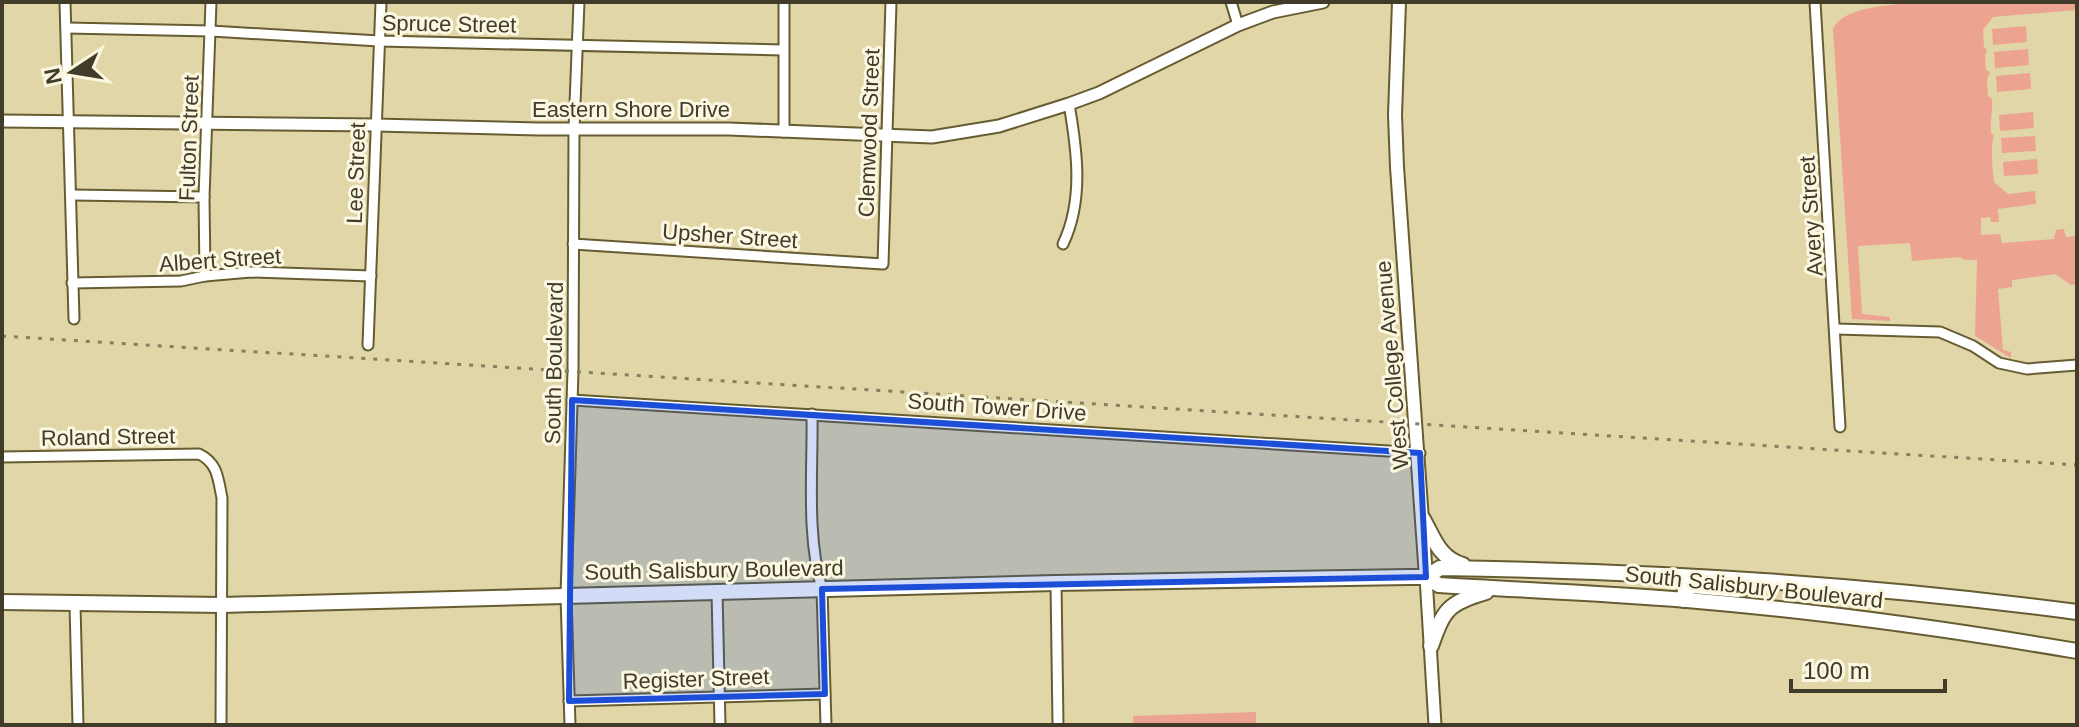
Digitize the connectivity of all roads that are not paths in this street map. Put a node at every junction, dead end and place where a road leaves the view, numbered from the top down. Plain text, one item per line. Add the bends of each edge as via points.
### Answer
1 (65, 2) edge
2 (211, 2) edge
3 (381, 2) edge
4 (579, 2) edge
5 (784, 2) edge
6 (891, 2) edge
7 (1231, 2) edge
8 (1323, 2) edge
9 (1399, 2) edge
10 (1815, 2) edge
11 (1238, 25) junction
12 (67, 28) junction
13 (211, 31) junction
14 (379, 41) junction
15 (578, 44) junction
16 (783, 50) junction
17 (1069, 104) junction
18 (2, 121) edge
19 (69, 121) junction
20 (207, 124) junction
21 (375, 125) junction
22 (574, 129) junction
23 (784, 132) junction
24 (887, 137) junction
25 (73, 195) junction
26 (204, 197) junction
27 (573, 244) junction
28 (1063, 244) dead end
29 (883, 264) joint
30 (205, 276) junction
31 (371, 276) junction
32 (72, 283) junction
33 (74, 319) dead end
34 (1836, 329) junction
35 (368, 345) dead end
36 (2077, 365) edge
37 (572, 400) junction
38 (812, 414) junction
39 (1840, 427) dead end
40 (1420, 453) junction
41 (2, 457) edge
42 (1423, 519) junction
43 (1475, 568) junction
44 (1426, 577) junction
45 (1762, 581) junction
46 (1056, 583) junction
47 (1497, 588) junction
48 (822, 589) junction
49 (717, 592) junction
50 (566, 596) junction
51 (1684, 600) junction
52 (2, 602) edge
53 (75, 605) junction
54 (222, 605) junction
55 (2077, 612) edge
56 (1431, 646) junction
57 (2077, 651) edge
58 (825, 694) junction
59 (720, 697) junction
60 (569, 701) junction
61 (78, 725) edge
62 (221, 725) edge
63 (570, 725) edge
64 (720, 725) edge
65 (826, 725) edge
66 (1058, 725) edge
67 (1435, 725) edge

1 - 12 street
2 - 13 street, Fulton Street
3 - 14 street, Lee Street
4 - 15 street, South Boulevard
5 - 16 street
6 - 24 street, Clemwood Street
7 - 11 street
8 - 11 street, Eastern Shore Drive
9 - 40 main road, West College Avenue via 1395,115
10 - 34 street, Avery Street
11 - 17 street, Eastern Shore Drive
12 - 13 street, Spruce Street
12 - 19 street
13 - 14 street, Spruce Street
13 - 20 street, Fulton Street
14 - 15 street, Spruce Street
14 - 21 street, Lee Street
15 - 16 street, Spruce Street
15 - 22 street, South Boulevard
16 - 23 street
17 - 24 street, Eastern Shore Drive via 964,134
17 - 28 street via 1078,148 1073,220
18 - 19 street, Eastern Shore Drive
19 - 20 street, Eastern Shore Drive
19 - 25 street
20 - 21 street, Eastern Shore Drive
20 - 26 street, Fulton Street
21 - 22 street, Eastern Shore Drive
21 - 31 street, Lee Street
22 - 23 street, Eastern Shore Drive
22 - 27 street, South Boulevard
23 - 24 street, Eastern Shore Drive
24 - 29 street, Clemwood Street
25 - 26 street
25 - 32 street
26 - 30 street, Fulton Street
27 - 29 street, Upsher Street
27 - 37 street, South Boulevard
30 - 31 street, Albert Street
30 - 32 street, Albert Street
31 - 35 street, Lee Street
32 - 33 street
34 - 36 street via 1940,332 1999,363 2027,369
34 - 39 street, Avery Street
37 - 38 street, South Tower Drive
37 - 50 street, South Boulevard
38 - 40 street, South Tower Drive
38 - 48 street via 816,570
40 - 42 main road, West College Avenue
41 - 54 street, Roland Street via 199,454 210,460 222,498
42 - 43 main road via 1445,557
42 - 44 main road, West College Avenue
43 - 44 main road, South Salisbury Boulevard via 1440,568
43 - 45 main road, South Salisbury Boulevard
44 - 46 main road, South Salisbury Boulevard
44 - 47 main road, South Salisbury Boulevard via 1439,585
44 - 56 street, West College Avenue
45 - 51 main road via 1738,590 1693,586 1685,590
45 - 55 main road, South Salisbury Boulevard
46 - 48 main road, South Salisbury Boulevard
46 - 66 street
47 - 51 main road, South Salisbury Boulevard
47 - 56 main road via 1461,599 1442,615
48 - 49 main road, South Salisbury Boulevard
48 - 58 street
49 - 50 main road, South Salisbury Boulevard
49 - 59 street
50 - 54 main road, South Salisbury Boulevard
50 - 60 street, South Boulevard
51 - 57 main road, South Salisbury Boulevard via 1966,632
52 - 53 main road, South Salisbury Boulevard
53 - 54 main road, South Salisbury Boulevard
53 - 61 street
54 - 62 street
56 - 67 street, West College Avenue
58 - 59 street, Register Street
58 - 65 street
59 - 60 street, Register Street
59 - 64 street
60 - 63 street, South Boulevard

